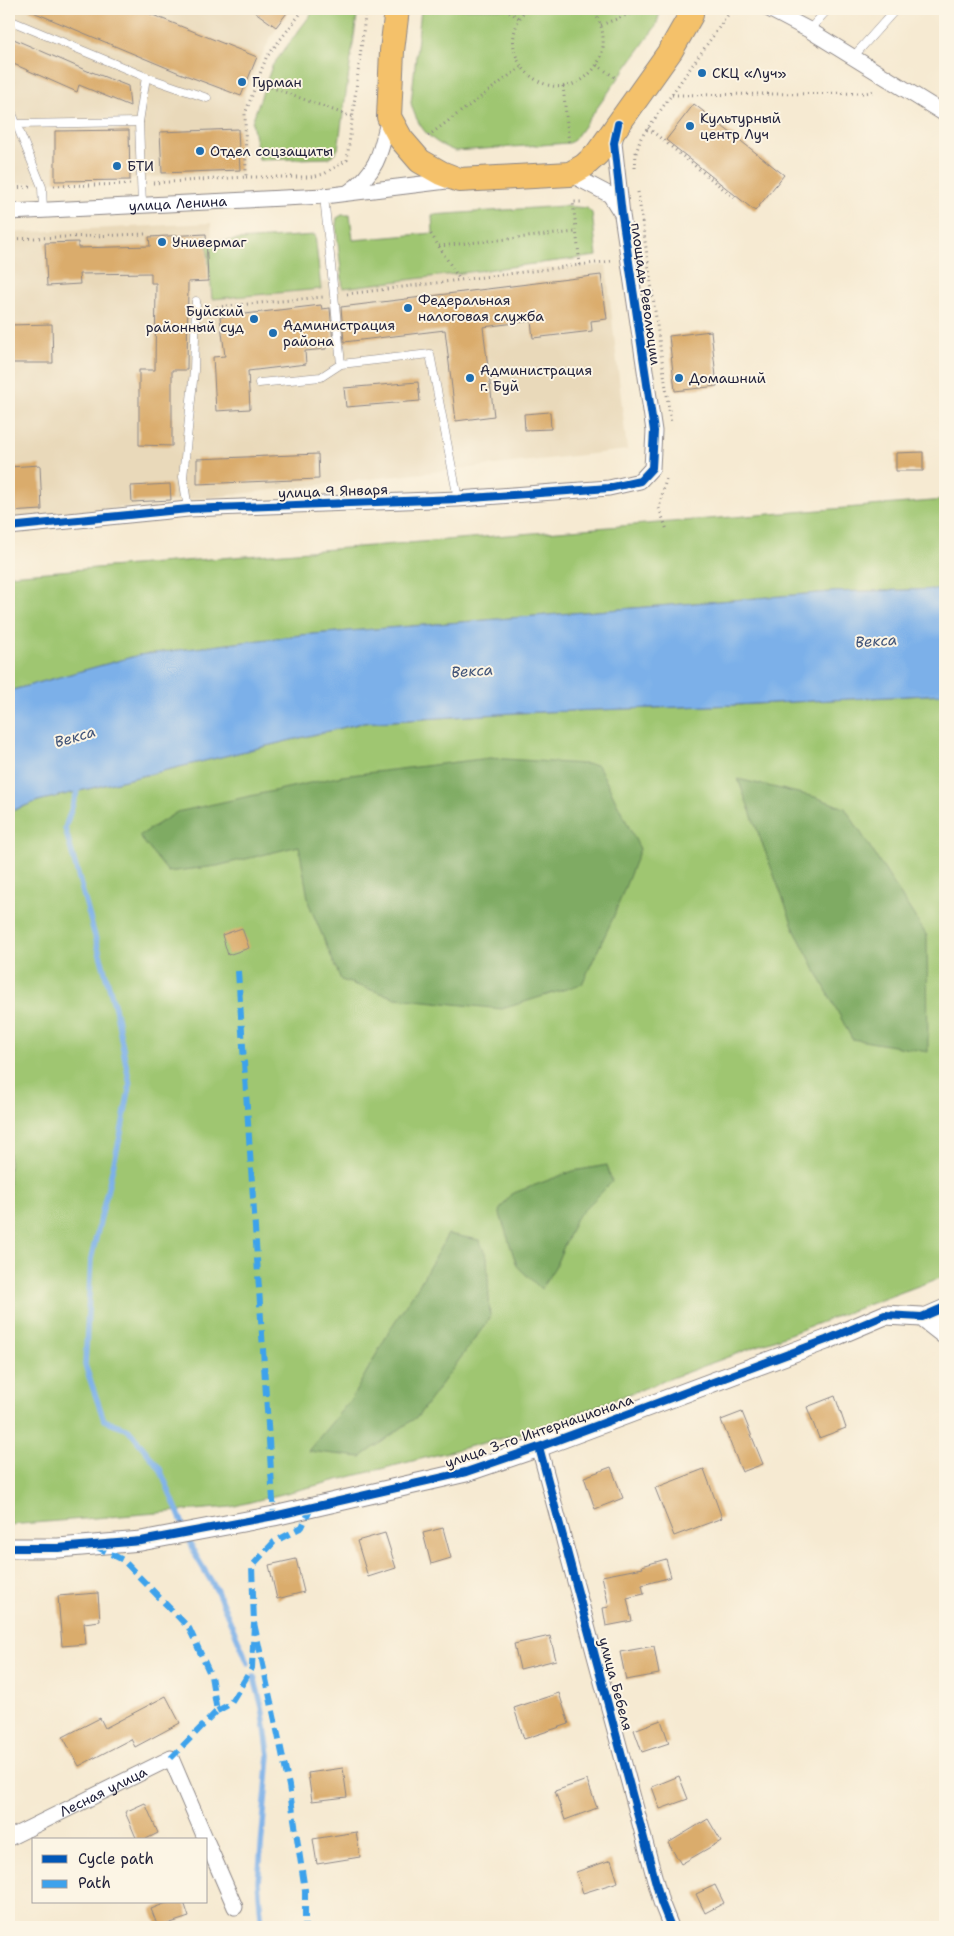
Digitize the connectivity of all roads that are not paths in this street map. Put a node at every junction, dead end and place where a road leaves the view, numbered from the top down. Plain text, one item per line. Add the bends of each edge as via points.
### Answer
1 (396, 9) edge
2 (769, 9) edge
3 (828, 9) edge
4 (896, 9) edge
5 (694, 11) edge
6 (9, 20) edge
7 (809, 30) junction
8 (853, 57) junction
9 (146, 78) junction
10 (207, 98) dead end
11 (9, 106) edge
12 (945, 114) edge
13 (389, 117) junction
14 (139, 122) junction
15 (18, 124) junction
16 (618, 124) junction
17 (570, 174) junction
18 (459, 180) junction
19 (347, 194) junction
20 (324, 196) junction
21 (142, 206) junction
22 (43, 210) junction
23 (9, 212) edge
24 (622, 215) junction
25 (196, 302) dead end
26 (341, 364) junction
27 (259, 383) dead end
28 (652, 468) joint
29 (458, 499) junction
30 (188, 509) junction
31 (9, 527) edge
32 (945, 1307) edge
33 (922, 1317) junction
34 (945, 1335) edge
35 (539, 1447) junction
36 (9, 1548) edge
37 (9, 1838) edge
38 (205, 1838) edge
39 (208, 1845) edge
40 (235, 1907) dead end
41 (671, 1927) edge

1 - 13 main road
2 - 7 street
3 - 7 lane
4 - 8 lane
5 - 16 main road, площадь Революции via 671,50
6 - 9 lane
7 - 8 street
8 - 12 street
9 - 10 lane
9 - 14 lane
11 - 15 lane
13 - 18 main road, площадь Революции via 401,139 420,161
13 - 19 street via 374,167 364,182
14 - 15 lane
14 - 21 lane
15 - 22 lane via 42,187
16 - 17 main road, площадь Революции via 596,154
16 - 24 street, площадь Революции via 614,143
17 - 18 main road, площадь Революции
17 - 24 street, площадь Революции via 610,195
18 - 19 street, улица Ленина
19 - 20 street, улица Ленина
20 - 21 street, улица Ленина
20 - 26 lane
21 - 22 street, улица Ленина
22 - 23 street, улица Ленина
24 - 28 street, площадь Революции via 654,431
25 - 30 lane via 194,371 183,477
26 - 27 lane via 321,377
26 - 29 lane via 430,354
28 - 29 street, улица 9 Января via 640,481 609,488
29 - 30 street, улица 9 Января
30 - 31 street, улица 9 Января
32 - 33 street, улица 3-го Интернационала
33 - 34 street
33 - 35 street, улица 3-го Интернационала via 885,1315
35 - 36 street, улица 3-го Интернационала via 466,1472 228,1525 142,1541 58,1548
35 - 41 street, улица Бебеля via 661,1902
37 - 38 street, Лесная улица via 171,1758
39 - 40 street

